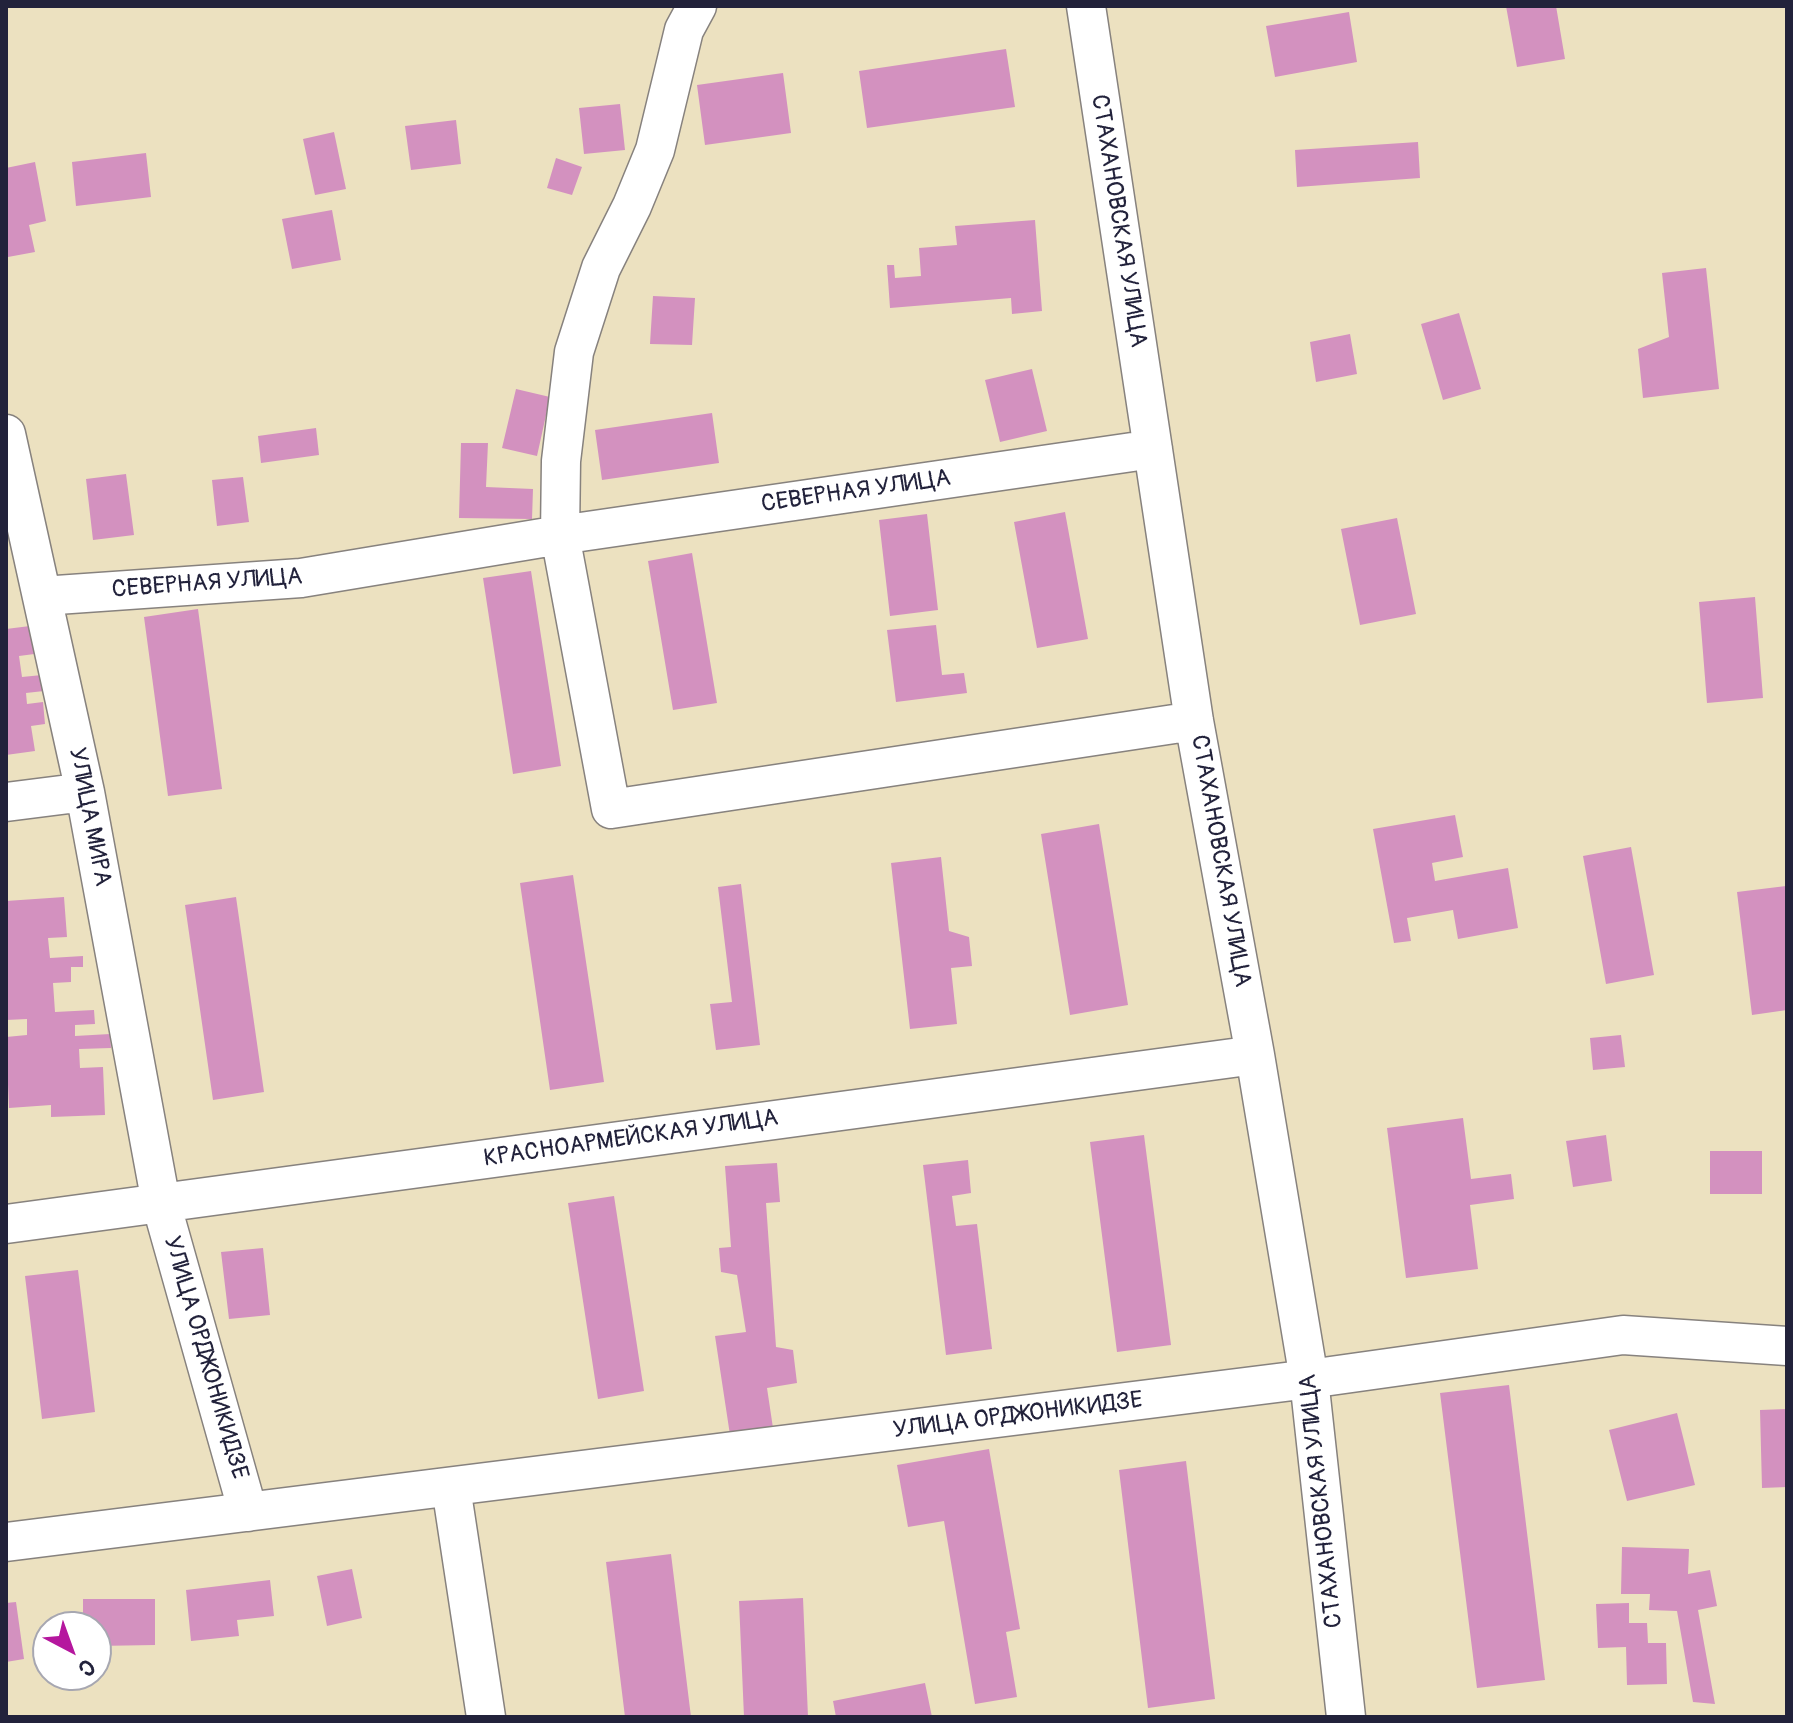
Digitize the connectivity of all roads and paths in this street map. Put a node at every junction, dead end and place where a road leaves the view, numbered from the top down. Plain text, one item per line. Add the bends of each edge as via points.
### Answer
1 (697, 6) edge
2 (1086, 6) edge
3 (6, 434) edge
4 (1153, 449) junction
5 (561, 543) junction
6 (42, 596) junction
7 (1194, 721) junction
8 (85, 792) junction
9 (6, 802) edge
10 (1255, 1055) junction
11 (161, 1203) junction
12 (6, 1224) edge
13 (1787, 1346) edge
14 (1309, 1379) junction
15 (451, 1487) junction
16 (248, 1512) junction
17 (6, 1542) edge
18 (486, 1717) edge
19 (1346, 1717) edge

1 - 5 street via 684,30 655,150 601,268 574,352 561,461
2 - 4 street, СТАХАНОВСКАЯ УЛИЦА
3 - 6 street, УЛИЦА МИРА
4 - 5 street, СЕВЕРНАЯ УЛИЦА
4 - 7 street, СТАХАНОВСКАЯ УЛИЦА
5 - 6 street, СЕВЕРНАЯ УЛИЦА via 301,578
5 - 7 street via 611,809
6 - 8 street, УЛИЦА МИРА
7 - 10 street, СТАХАНОВСКАЯ УЛИЦА
8 - 9 street
8 - 11 street, УЛИЦА МИРА
10 - 11 street, КРАСНОАРМЕЙСКАЯ УЛИЦА
10 - 14 street, СТАХАНОВСКАЯ УЛИЦА
11 - 12 street, КРАСНОАРМЕЙСКАЯ УЛИЦА
11 - 16 street, УЛИЦА ОРДЖОНИКИДЗЕ
13 - 14 street, УЛИЦА ОРДЖОНИКИДЗЕ via 1623,1335
14 - 15 street, УЛИЦА ОРДЖОНИКИДЗЕ
14 - 19 street, СТАХАНОВСКАЯ УЛИЦА
15 - 16 street, УЛИЦА ОРДЖОНИКИДЗЕ
15 - 18 street
16 - 17 street, УЛИЦА ОРДЖОНИКИДЗЕ

